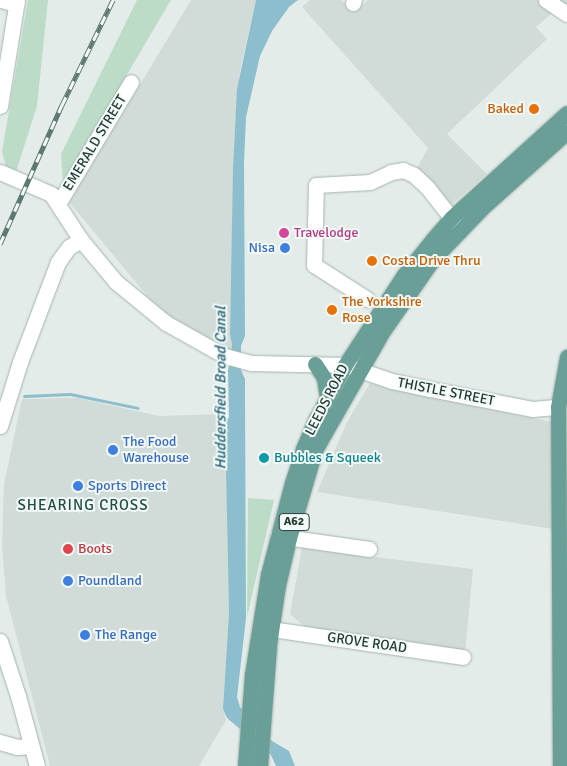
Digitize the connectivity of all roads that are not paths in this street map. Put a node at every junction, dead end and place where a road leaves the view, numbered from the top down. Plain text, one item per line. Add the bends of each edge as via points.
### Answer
1 (1, 0) edge
2 (546, 0) edge
3 (17, 2) edge
4 (567, 14) edge
5 (131, 82) dead end
6 (0, 106) edge
7 (567, 113) edge
8 (567, 132) edge
9 (0, 172) edge
10 (58, 204) junction
11 (456, 224) junction
12 (81, 240) junction
13 (390, 297) junction
14 (368, 299) junction
15 (370, 326) junction
16 (567, 357) edge
17 (315, 364) junction
18 (344, 364) junction
19 (360, 368) junction
20 (565, 386) edge
21 (327, 398) junction
22 (558, 407) junction
23 (533, 409) junction
24 (0, 426) edge
25 (559, 432) junction
26 (284, 537) junction
27 (369, 549) dead end
28 (271, 629) junction
29 (0, 641) edge
30 (463, 657) dead end
31 (0, 742) edge
32 (255, 745) junction
33 (31, 746) junction
34 (250, 764) edge
35 (37, 766) edge
36 (560, 766) edge

1 - 3 street
2 - 4 street
3 - 6 street
5 - 10 street, EMERALD STREET
7 - 11 main road, LEEDS ROAD / A62
8 - 11 main road, LEEDS ROAD / A62
9 - 10 street, THISTLE STREET via 51,194
10 - 12 street, THISTLE STREET
11 - 13 main road, LEEDS ROAD / A62 via 416,260
11 - 14 street via 426,187 414,175 403,170 370,182 316,185 314,265
11 - 19 main road, LEEDS ROAD / A62
12 - 17 street, THISTLE STREET via 116,282 166,323 225,356 252,363
12 - 24 street via 69,247 58,262
13 - 14 street
13 - 15 main road, LEEDS ROAD / A62
14 - 15 street
15 - 18 main road, LEEDS ROAD / A62
16 - 20 main road
17 - 18 street, THISTLE STREET
17 - 21 main road via 324,378
18 - 19 street, THISTLE STREET
18 - 21 main road, LEEDS ROAD / A62
19 - 23 street, THISTLE STREET via 392,381
19 - 26 main road, LEEDS ROAD / A62 via 315,450
20 - 22 main road
21 - 26 main road, LEEDS ROAD / A62 via 302,449
22 - 23 street, THISTLE STREET
22 - 25 main road
23 - 25 street, THISTLE STREET via 553,420
25 - 36 main road
26 - 27 street
26 - 28 main road, LEEDS ROAD / A62
26 - 32 main road, LEEDS ROAD / A62 via 262,608 252,675
28 - 30 street, GROVE ROAD
28 - 32 main road, LEEDS ROAD / A62
29 - 33 street
31 - 33 street via 17,747
32 - 34 main road, LEEDS ROAD / A62
33 - 35 street

